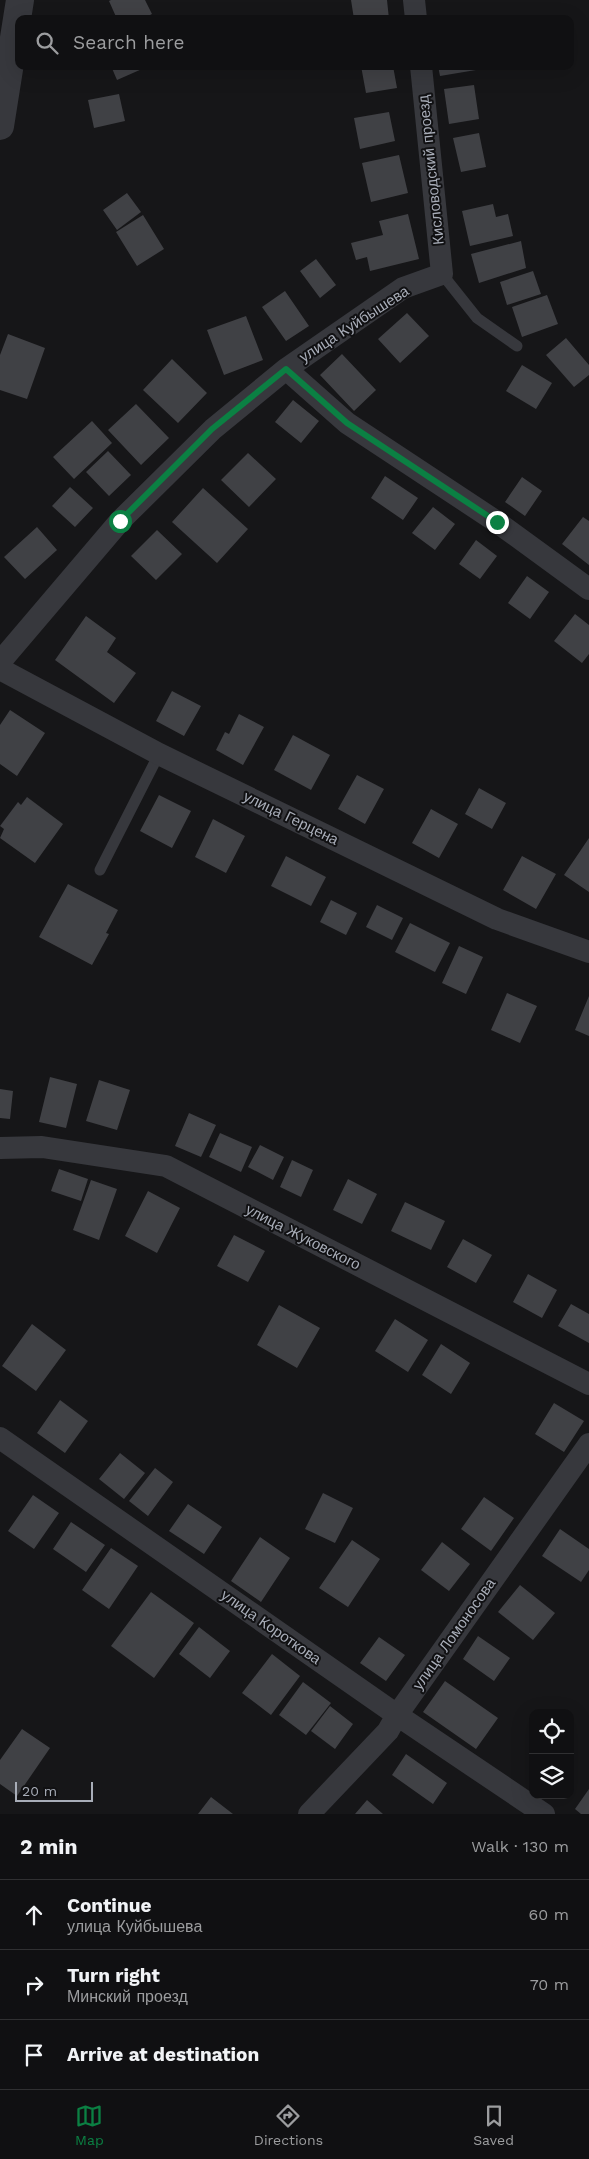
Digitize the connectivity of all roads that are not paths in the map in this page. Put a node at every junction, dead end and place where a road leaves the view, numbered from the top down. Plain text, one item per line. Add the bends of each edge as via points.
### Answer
1 (20, 0) edge
2 (414, 0) edge
3 (18, 15) edge
4 (416, 15) edge
5 (15, 32) edge
6 (420, 70) edge
7 (0, 126) edge
8 (442, 274) junction
9 (517, 346) dead end
10 (286, 369) junction
11 (589, 589) edge
12 (0, 662) edge
13 (0, 669) edge
14 (159, 754) junction
15 (100, 870) dead end
16 (589, 952) edge
17 (0, 1148) edge
18 (589, 1384) edge
19 (0, 1438) edge
20 (589, 1444) edge
21 (397, 1715) junction
22 (309, 1814) edge
23 (544, 1814) edge

1 - 3 street
2 - 4 street
5 - 7 street
6 - 8 street, Кисловодский проезд
8 - 9 lane via 477,318
8 - 10 street, улица Куйбышева via 403,288
10 - 11 street via 347,423 497,522
10 - 12 street, улица Куйбышева via 212,429 120,521
13 - 14 street, улица Герцена
14 - 15 lane
14 - 16 street, улица Герцена via 497,919
17 - 18 street, улица Жуковского via 42,1147 166,1166
19 - 21 street, улица Короткова
20 - 21 street, улица Ломоносова
21 - 22 street, улица Ломоносова via 388,1731
21 - 23 street, улица Короткова

